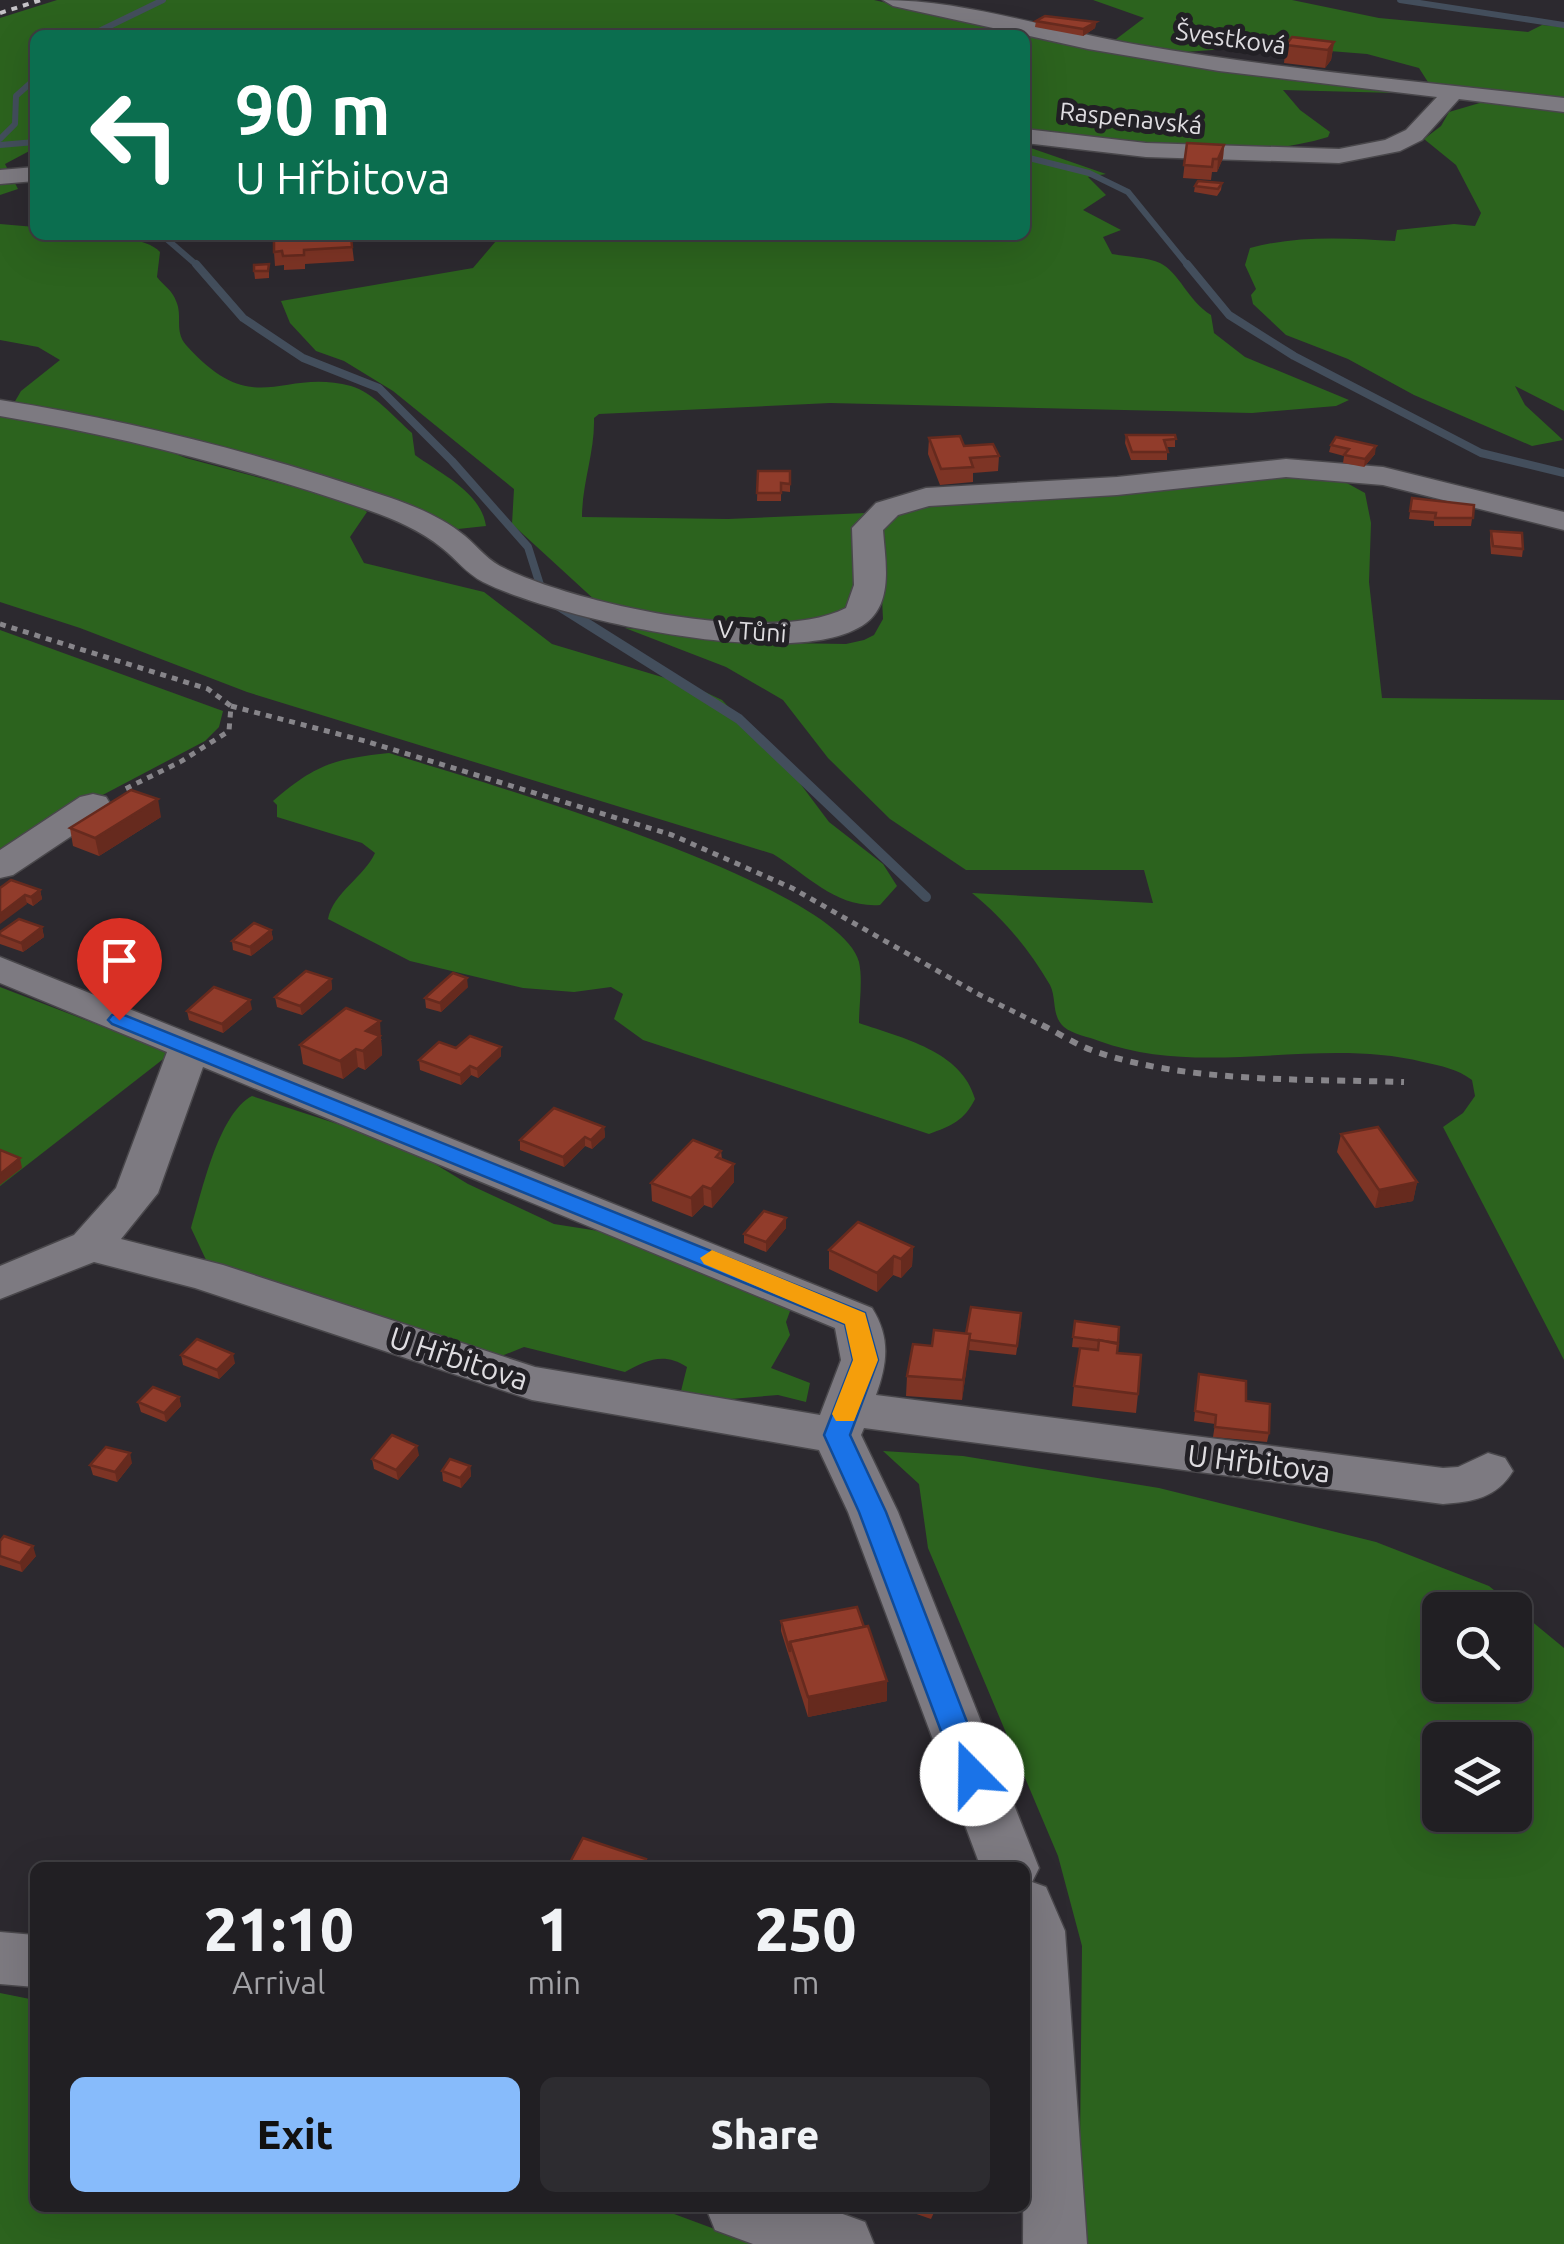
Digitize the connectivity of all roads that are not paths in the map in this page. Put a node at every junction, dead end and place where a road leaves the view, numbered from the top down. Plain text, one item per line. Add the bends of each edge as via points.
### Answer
1 (894, 0) edge
2 (1026, 30) edge
3 (1030, 31) edge
4 (1451, 95) junction
5 (1564, 106) edge
6 (1030, 137) edge
7 (30, 174) edge
8 (0, 177) edge
9 (0, 408) edge
10 (1564, 522) edge
11 (93, 805) road end
12 (0, 867) edge
13 (0, 970) edge
14 (189, 1048) junction
15 (90, 1246) junction
16 (0, 1284) edge
17 (842, 1422) junction
18 (1488, 1471) dead end
19 (1008, 1862) edge
20 (1030, 1917) edge
21 (0, 1958) edge
22 (30, 1960) edge
23 (750, 2212) edge
24 (842, 2244) edge
25 (1056, 2244) edge

1 - 2 street, Švestková
3 - 4 street, Švestková
4 - 5 street, Švestková
4 - 6 street, Raspenavská via 1414,135 1339,156 1146,150
7 - 8 street
9 - 10 street, V Tůni via 168,439 347,493 408,514 489,573 588,607 782,636 828,630 855,618 871,596 867,528 887,509 926,498 1320,468 1384,476
11 - 12 street
13 - 14 street
14 - 15 street via 136,1193
14 - 17 street via 856,1319 865,1360
15 - 16 street
15 - 17 street, U Hřbitova via 206,1276 532,1382
17 - 18 street, U Hřbitova via 1443,1486 1469,1484
17 - 19 street
20 - 25 street
21 - 22 street
23 - 24 street

